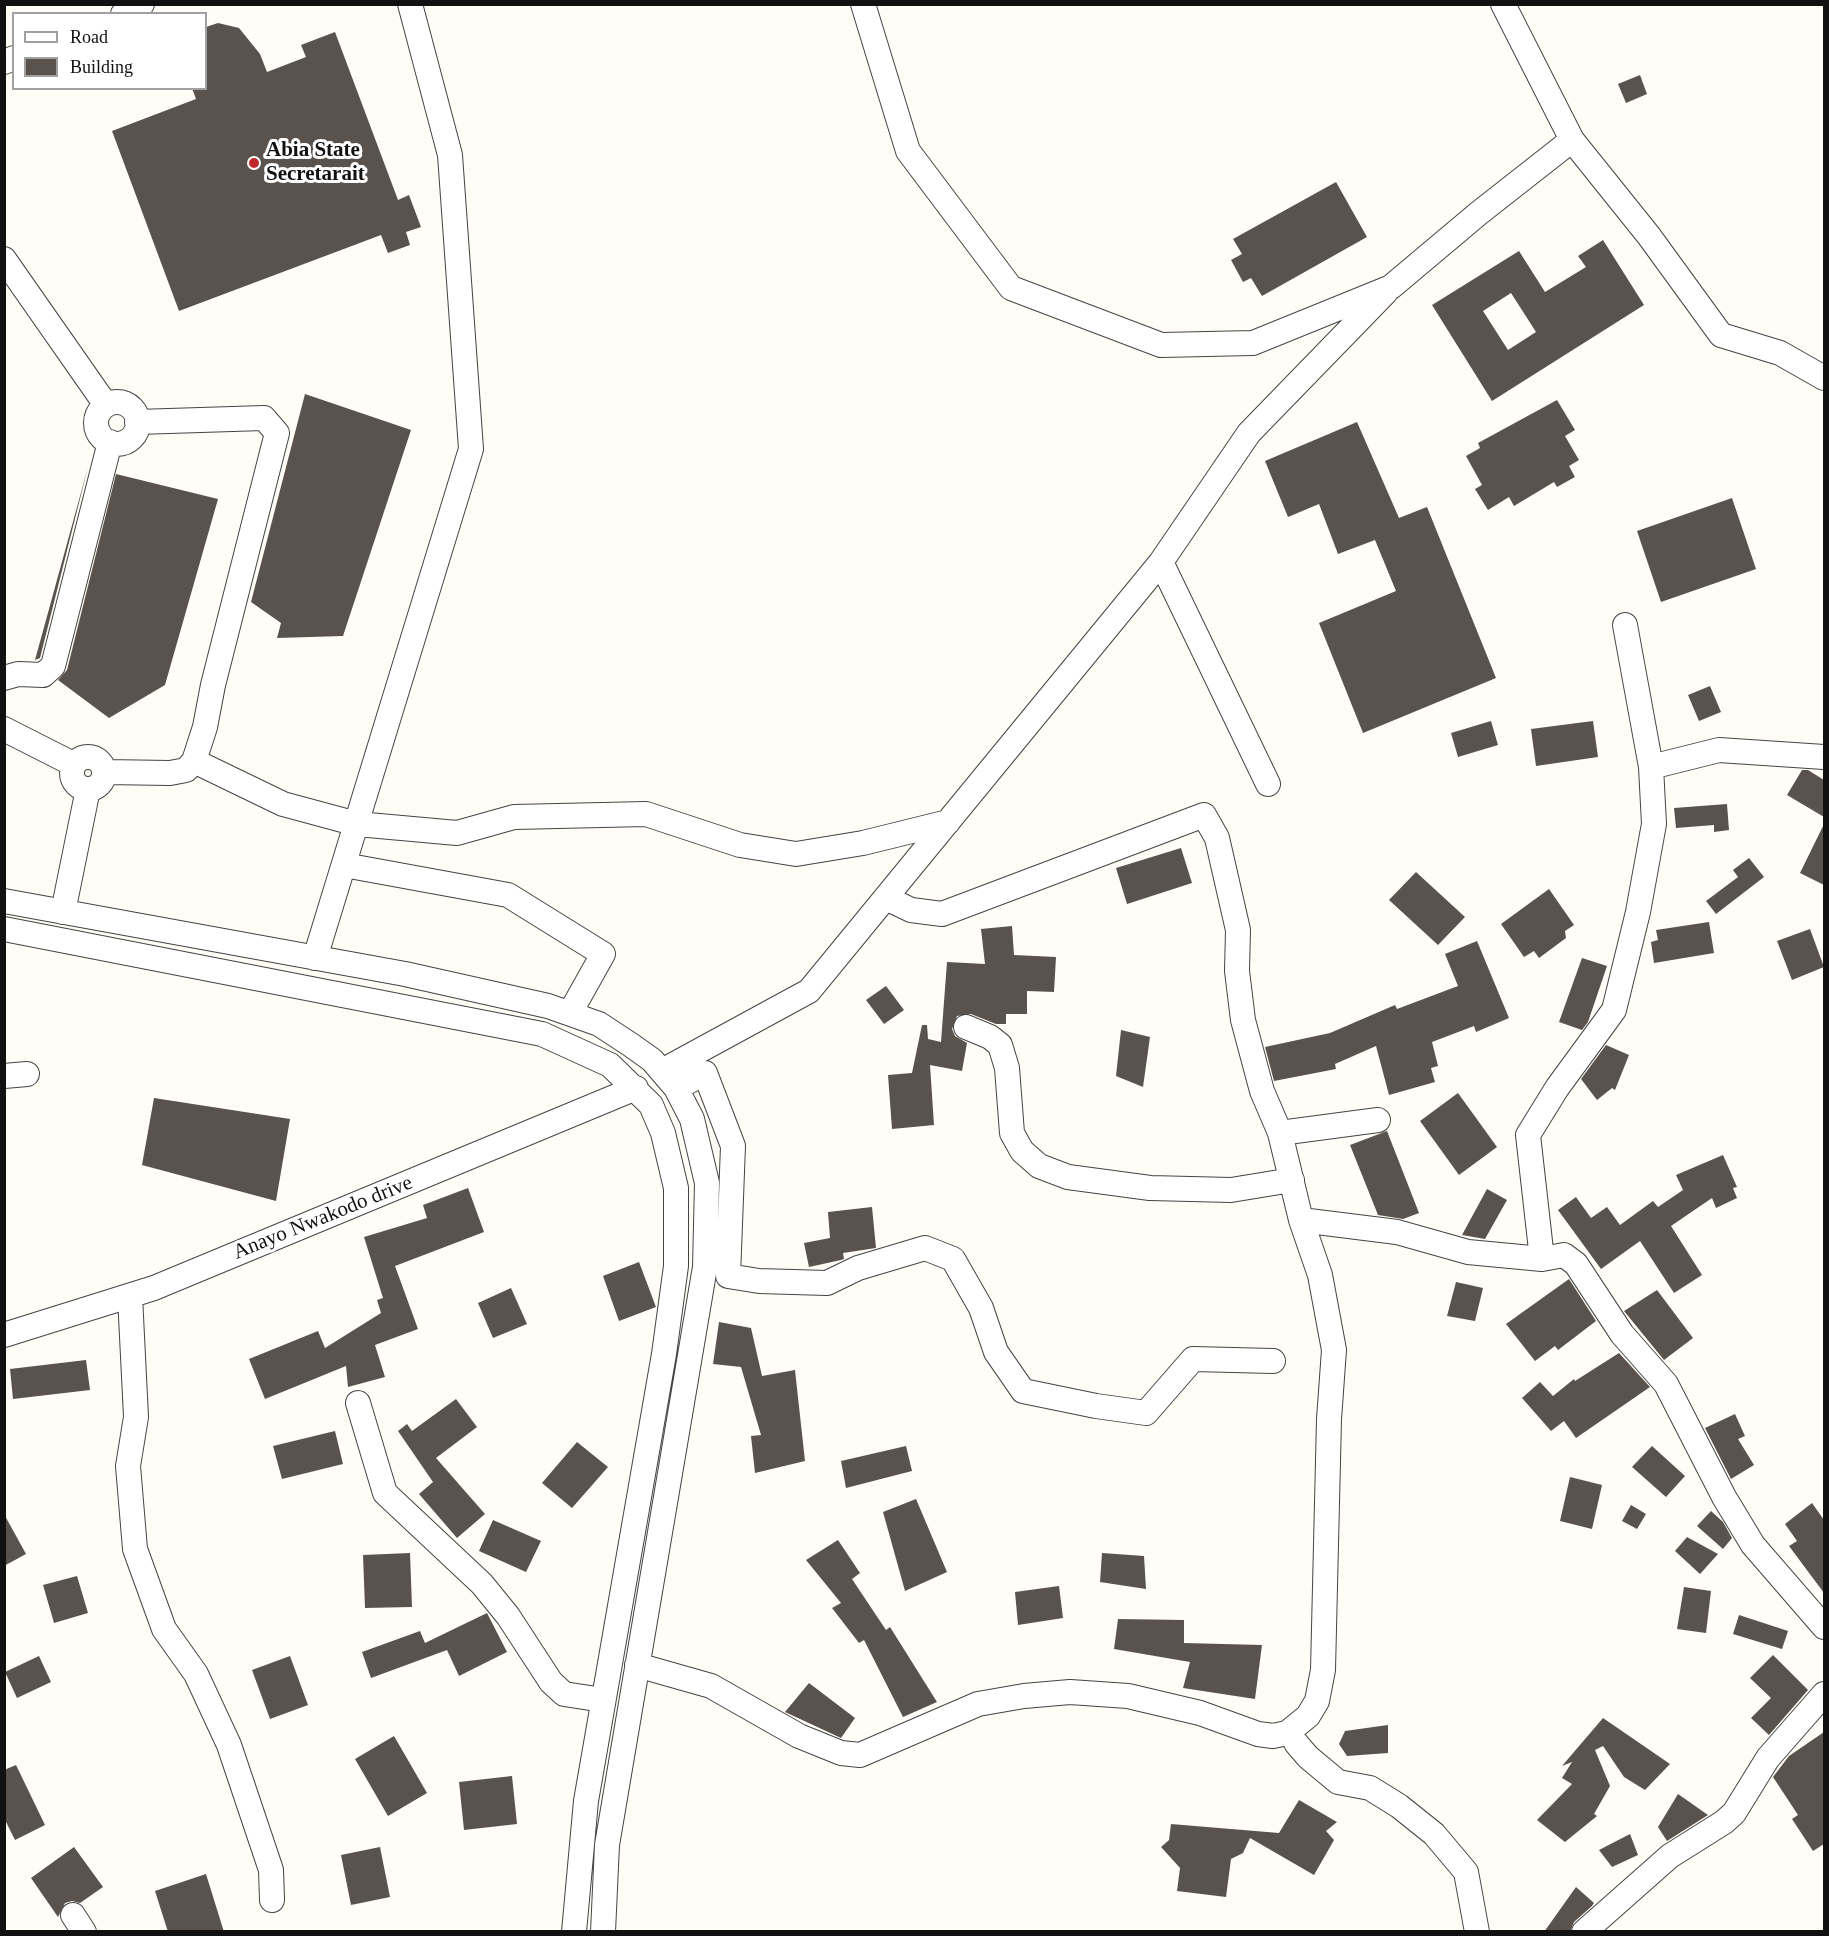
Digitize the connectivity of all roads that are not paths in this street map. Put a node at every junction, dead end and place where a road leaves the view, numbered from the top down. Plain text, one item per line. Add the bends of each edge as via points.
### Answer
1 (142, 4) edge
2 (410, 4) edge
3 (863, 4) edge
4 (1503, 4) edge
5 (127, 12) edge
6 (1572, 140) junction
7 (4, 259) edge
8 (1391, 287) junction
9 (1824, 378) edge
10 (106, 405) junction
11 (138, 422) junction
12 (110, 442) junction
13 (1161, 562) junction
14 (1625, 625) dead end
15 (4, 678) edge
16 (4, 729) edge
17 (1824, 757) edge
18 (194, 761) junction
19 (73, 764) junction
20 (1651, 767) junction
21 (105, 772) junction
22 (1268, 784) dead end
23 (88, 789) junction
24 (948, 822) junction
25 (357, 824) junction
26 (344, 865) junction
27 (886, 898) junction
28 (4, 901) edge
29 (63, 912) junction
30 (4, 929) edge
31 (315, 958) junction
32 (570, 1013) junction
33 (966, 1026) dead end
34 (669, 1079) junction
35 (636, 1088) junction
36 (1378, 1120) dead end
37 (1280, 1133) junction
38 (1292, 1180) junction
39 (1301, 1220) junction
40 (1542, 1259) junction
41 (130, 1296) junction
42 (4, 1335) edge
43 (1273, 1361) dead end
44 (358, 1403) dead end
45 (1824, 1627) edge
46 (637, 1665) junction
47 (1824, 1695) edge
48 (603, 1700) junction
49 (1296, 1743) dead end
50 (272, 1899) dead end
51 (574, 1932) edge
52 (603, 1932) edge
53 (1477, 1932) edge
54 (1584, 1932) edge

1 - 5 street
2 - 25 street via 450,155 471,449
3 - 8 street via 908,151 1011,288 1161,345 1253,343
4 - 6 street
6 - 8 street
6 - 9 street via 1721,335 1780,353
7 - 10 street
8 - 13 street via 1249,433
10 - 11 street via 126,405
10 - 12 street via 97,416 97,429
11 - 12 street via 129,440
11 - 18 street via 264,418 277,433
12 - 15 street via 53,666 43,675
13 - 22 street
13 - 24 street
14 - 20 street
16 - 19 street
17 - 20 street via 1719,750
18 - 21 street via 186,770 170,773
18 - 25 street via 283,804
19 - 21 street via 79,758 96,758
19 - 23 street via 73,781
20 - 40 street via 1654,824 1614,1010 1528,1135
21 - 23 street via 97,787
23 - 29 street
24 - 25 street via 863,843 796,854 740,845 646,814 514,817 457,833
24 - 27 street
25 - 26 street
26 - 31 street
26 - 32 street via 508,895 603,954
27 - 34 street via 809,991
27 - 37 street via 911,910 942,914 1204,815 1217,838 1232,896 1243,1020 1262,1090
28 - 29 street
29 - 31 street
30 - 35 street via 542,1034 610,1065
31 - 32 street via 549,1005
32 - 34 street via 598,1024 652,1060
33 - 38 street via 1000,1045 1007,1068 1012,1132 1022,1152 1039,1166 1068,1177 1150,1188 1231,1190
34 - 43 street via 705,1073 733,1146 728,1276 828,1283 858,1268 925,1248 953,1259 981,1308 996,1353 1023,1391 1096,1406 1146,1413 1193,1359
34 - 46 street via 693,1119 707,1183 705,1267
35 - 41 street, Anayo Nwakodo drive
35 - 48 street via 651,1105 663,1134 676,1188 676,1266
36 - 37 street
37 - 38 street
38 - 39 street
39 - 40 street via 1397,1232 1468,1252
39 - 46 street via 1320,1275 1334,1350 1323,1670 1317,1701 1308,1716 1287,1733 1258,1734 1200,1713 1128,1696 1070,1692 978,1704 860,1755 841,1754 799,1736 711,1686
40 - 45 street via 1564,1255 1576,1264 1622,1334 1666,1384 1753,1545
41 - 42 street, Anayo Nwakodo drive
41 - 50 street via 136,1417 128,1466 135,1549 164,1629 196,1674 229,1745 271,1870
44 - 48 street via 385,1493 482,1584 551,1682 564,1694
46 - 52 street via 607,1845
47 - 54 street via 1768,1758 1734,1813 1670,1856
48 - 51 street via 586,1801
49 - 53 street via 1338,1782 1370,1788 1434,1834 1466,1872

